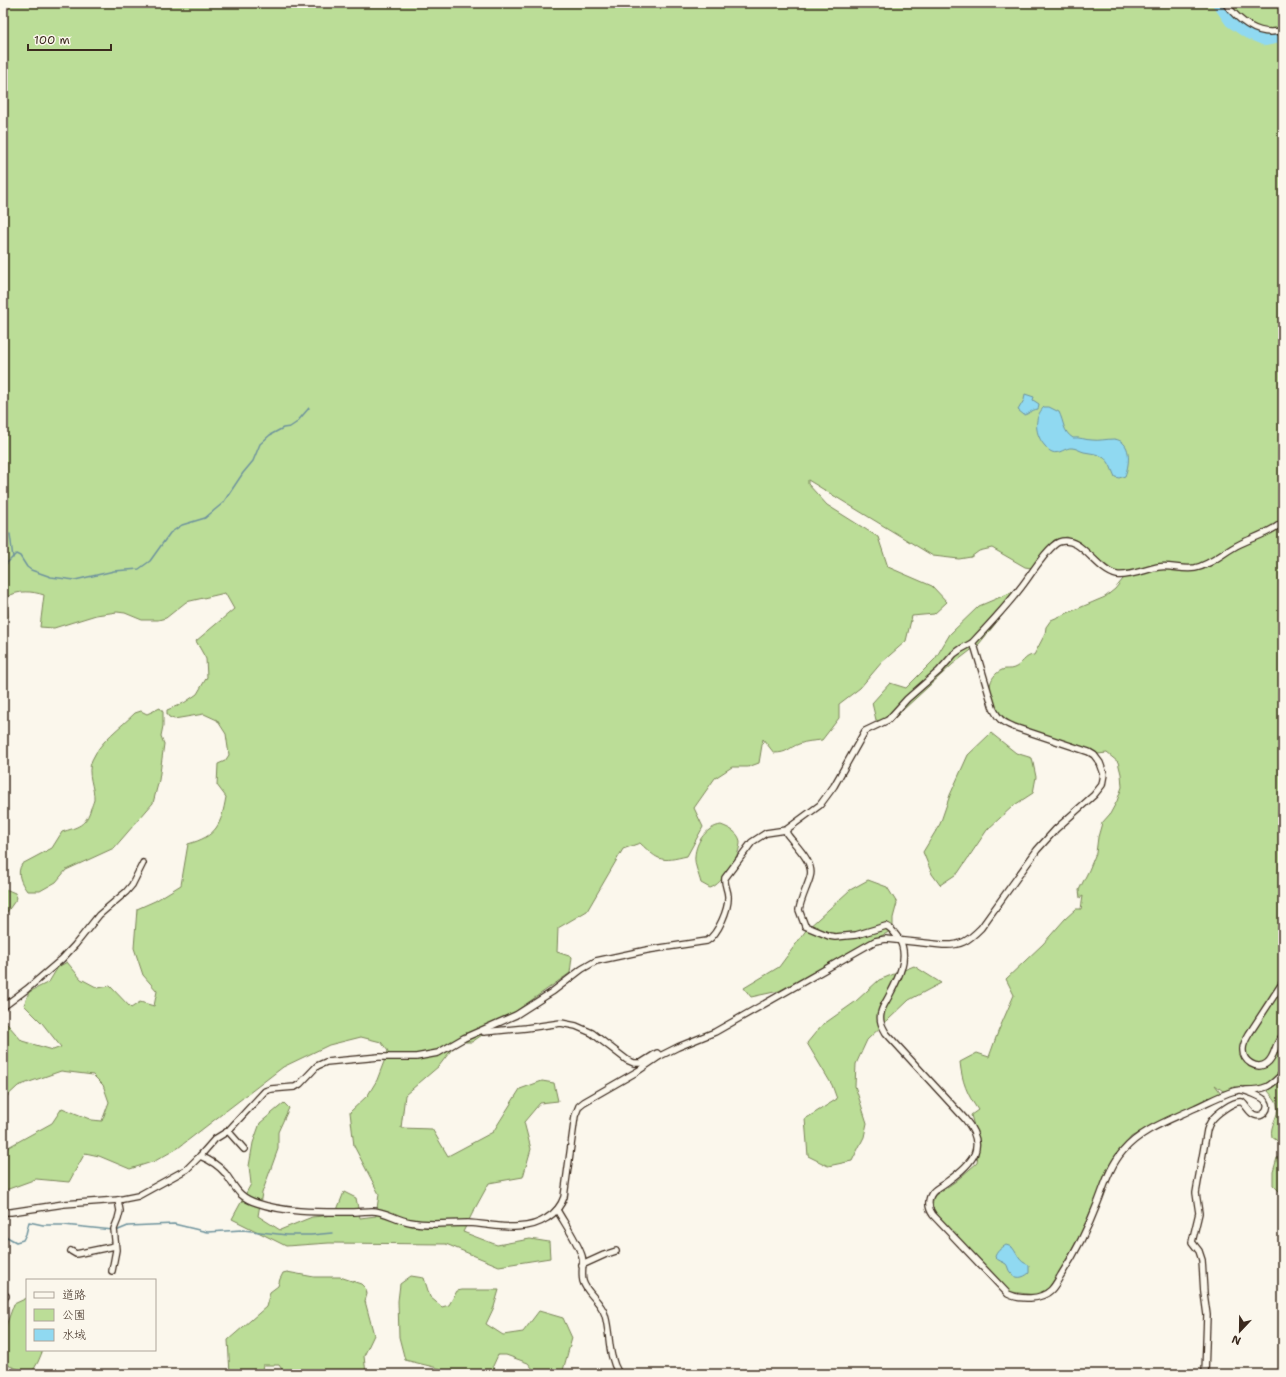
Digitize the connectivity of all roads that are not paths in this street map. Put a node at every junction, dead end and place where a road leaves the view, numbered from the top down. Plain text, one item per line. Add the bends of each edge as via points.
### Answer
1 (1225, 3) edge
2 (1283, 30) edge
3 (1283, 522) edge
4 (972, 643) junction
5 (786, 830) junction
6 (143, 863) dead end
7 (899, 940) junction
8 (1283, 982) edge
9 (3, 1006) edge
10 (479, 1032) junction
11 (1283, 1036) edge
12 (660, 1056) junction
13 (1283, 1073) edge
14 (1241, 1090) junction
15 (228, 1131) junction
16 (244, 1149) dead end
17 (200, 1156) junction
18 (118, 1200) junction
19 (558, 1210) junction
20 (3, 1212) edge
21 (115, 1246) junction
22 (71, 1251) dead end
23 (616, 1251) dead end
24 (582, 1265) junction
25 (112, 1271) dead end
26 (620, 1374) edge
27 (1205, 1374) edge

1 - 2 street via 1242,21 1252,27 1274,33
3 - 4 street via 1269,532 1241,543 1203,566 1189,569 1160,567 1127,575 1110,572 1072,542 1057,542
4 - 5 street via 954,654 888,720 865,731 824,800
4 - 7 street via 976,648 998,718 1005,723 1094,755 1104,774 1102,785 1094,796 1056,829 1037,850 974,936 962,944 952,946
5 - 7 street via 811,868 811,876 799,910 805,926 835,937 856,935 886,926
5 - 10 street via 766,833 752,842 725,878 727,907 713,937 707,941 596,961 516,1015
6 - 9 street via 132,885 99,915 75,946 27,989
7 - 12 street via 875,941 715,1032
7 - 14 street via 904,955 901,970 881,1012 881,1025 965,1119 975,1136 976,1149 973,1159 964,1170 933,1192 929,1200 930,1212 1000,1288 1012,1296 1035,1297 1051,1290 1084,1236 1113,1165 1129,1144 1160,1124 1228,1093
8 - 11 street via 1244,1043 1242,1048 1246,1060 1256,1066 1267,1064
10 - 12 street via 561,1023 592,1033 634,1063 641,1063 657,1053
10 - 15 street via 427,1056 326,1062 317,1066 295,1087 265,1091
12 - 19 street via 579,1106 574,1116 564,1197
13 - 14 street via 1266,1088
14 - 27 street via 1263,1098 1268,1106 1267,1110 1264,1114 1255,1115 1239,1101 1213,1118 1207,1130 1196,1193 1199,1214 1192,1242 1202,1260 1207,1315
15 - 16 street
15 - 17 street via 215,1139
17 - 18 street via 187,1169 138,1196
17 - 19 street via 214,1162 239,1193 250,1200 285,1209 372,1211 410,1222 520,1227 538,1223
18 - 20 street
18 - 21 street via 119,1215 114,1229
19 - 24 street via 580,1251
21 - 22 street via 76,1254
21 - 25 street
23 - 24 street
24 - 26 street via 586,1288 605,1314 611,1355

